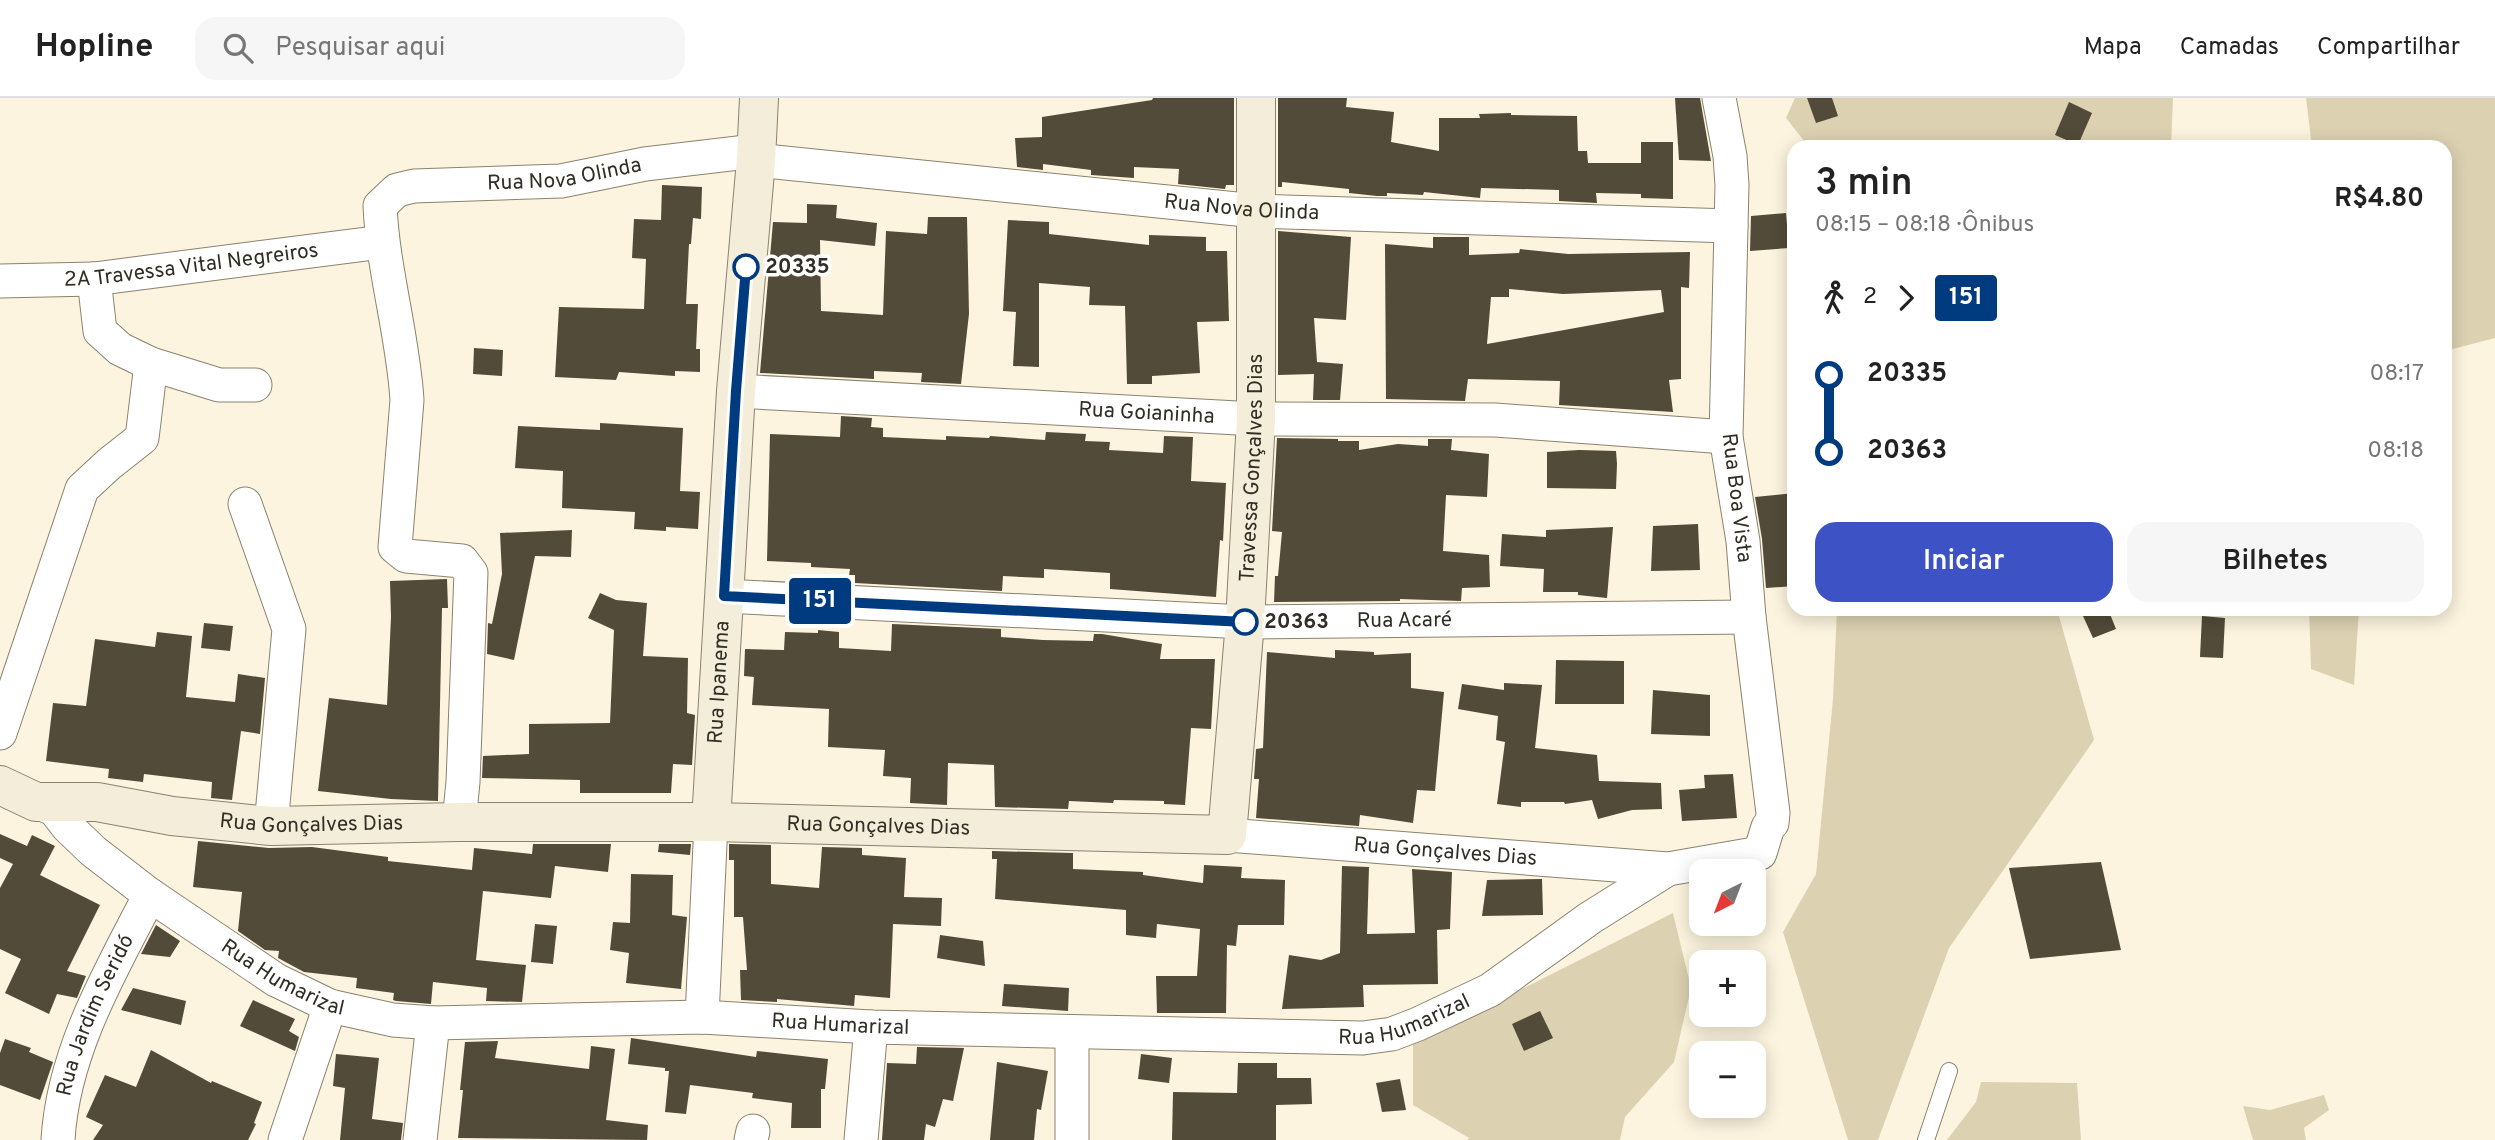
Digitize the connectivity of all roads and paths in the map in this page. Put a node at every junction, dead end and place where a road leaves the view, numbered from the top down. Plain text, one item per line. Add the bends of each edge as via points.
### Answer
1 (758, 98) edge
2 (1256, 98) edge
3 (1719, 98) edge
4 (755, 156) junction
5 (1256, 211) junction
6 (1731, 226) junction
7 (382, 242) junction
8 (94, 279) junction
9 (0, 281) edge
10 (151, 364) junction
11 (255, 385) dead end
12 (736, 391) junction
13 (1256, 419) junction
14 (1726, 436) junction
15 (245, 504) dead end
16 (724, 596) junction
17 (1749, 617) junction
18 (1245, 622) junction
19 (0, 733) edge
20 (0, 785) edge
21 (36, 802) junction
22 (460, 822) junction
23 (711, 822) junction
24 (271, 826) junction
25 (1227, 835) junction
26 (1760, 853) joint
27 (1668, 869) junction
28 (150, 895) junction
29 (330, 1006) junction
30 (702, 1017) junction
31 (433, 1023) junction
32 (871, 1027) junction
33 (1072, 1032) junction
34 (1949, 1071) dead end
35 (58, 1140) edge
36 (285, 1140) edge
37 (421, 1140) edge
38 (861, 1140) edge
39 (1072, 1140) edge
40 (1926, 1140) edge

1 - 4 street, Rua Ipanema
2 - 5 street, Travessa Gonçalves Dias
3 - 6 street, Rua Boa Vista via 1730,156
4 - 5 street, Rua Nova Olinda
4 - 7 street, Rua Nova Olinda via 645,164 561,181 414,186 397,190 380,206
4 - 12 street, Rua Ipanema
5 - 6 street, Rua Nova Olinda
5 - 13 street, Travessa Gonçalves Dias
6 - 14 street, Rua Boa Vista
7 - 8 street, 2A Travessa Vital Negreiros
7 - 22 street via 407,400 395,547 406,556 462,561 471,572
8 - 9 street, 2A Travessa Vital Negreiros
8 - 10 street via 100,331 120,349
10 - 11 street via 219,385
10 - 19 street via 142,438 82,489
12 - 13 street, Rua Goianinha
12 - 16 street, Rua Ipanema
13 - 14 street, Rua Goianinha via 1494,420
13 - 18 street, Travessa Gonçalves Dias
14 - 17 street, Rua Boa Vista via 1743,541
15 - 24 street via 289,629
16 - 18 street, Rua Acaré
16 - 23 street, Rua Ipanema
17 - 18 street, Rua Acaré
17 - 26 street, Rua Boa Vista via 1773,813
18 - 25 street, Travessa Gonçalves Dias
20 - 21 street, Rua Gonçalves Dias
21 - 24 street, Rua Gonçalves Dias via 97,802 172,816
21 - 28 street, Rua Humarizal via 54,809 93,851
22 - 23 street, Rua Gonçalves Dias
22 - 24 street, Rua Gonçalves Dias
23 - 25 street, Rua Gonçalves Dias
23 - 30 street, Rua Ipanema
25 - 27 street, Rua Gonçalves Dias
26 - 27 street, Rua Gonçalves Dias
27 - 33 street, Rua Humarizal via 1490,990 1392,1034 1363,1038
28 - 29 street, Rua Humarizal via 276,980
28 - 35 street, Rua Jardim Seridó via 101,989 66,1081
29 - 31 street, Rua Humarizal via 393,1020
29 - 36 street
30 - 31 street, Rua Humarizal
30 - 32 street, Rua Humarizal
31 - 37 street
32 - 33 street, Rua Humarizal
32 - 38 street
33 - 39 street
34 - 40 lane

